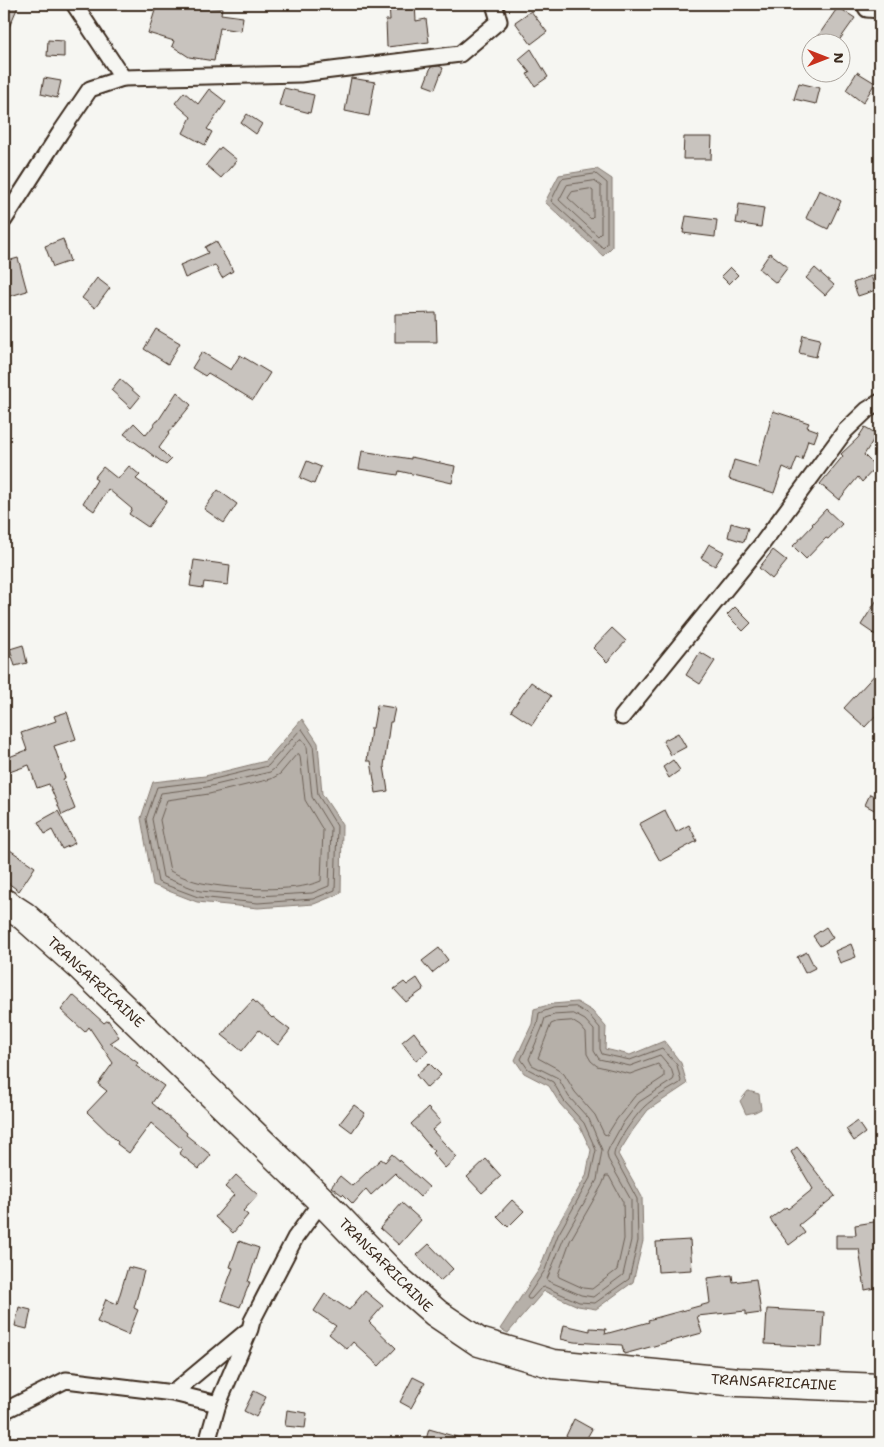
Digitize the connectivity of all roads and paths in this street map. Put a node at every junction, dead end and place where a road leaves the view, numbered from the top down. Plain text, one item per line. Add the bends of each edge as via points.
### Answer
1 (74, 4) edge
2 (494, 4) edge
3 (864, 4) edge
4 (880, 10) edge
5 (123, 78) junction
6 (4, 220) edge
7 (880, 402) edge
8 (622, 717) dead end
9 (4, 903) edge
10 (322, 1201) junction
11 (250, 1329) junction
12 (880, 1388) edge
13 (173, 1393) junction
14 (218, 1404) junction
15 (4, 1411) edge
16 (207, 1443) edge

1 - 5 street
2 - 5 street via 500,21 460,54 300,74
3 - 4 street via 867,9
5 - 6 street via 90,88
7 - 8 street via 845,431 762,544
9 - 10 highway, TRANSAFRICAINE via 24,916 80,966
10 - 11 street via 295,1238
10 - 12 highway, TRANSAFRICAINE via 409,1290 479,1342 553,1364 738,1382
11 - 13 street
11 - 14 street
13 - 14 street
13 - 15 street via 66,1380
14 - 16 street

